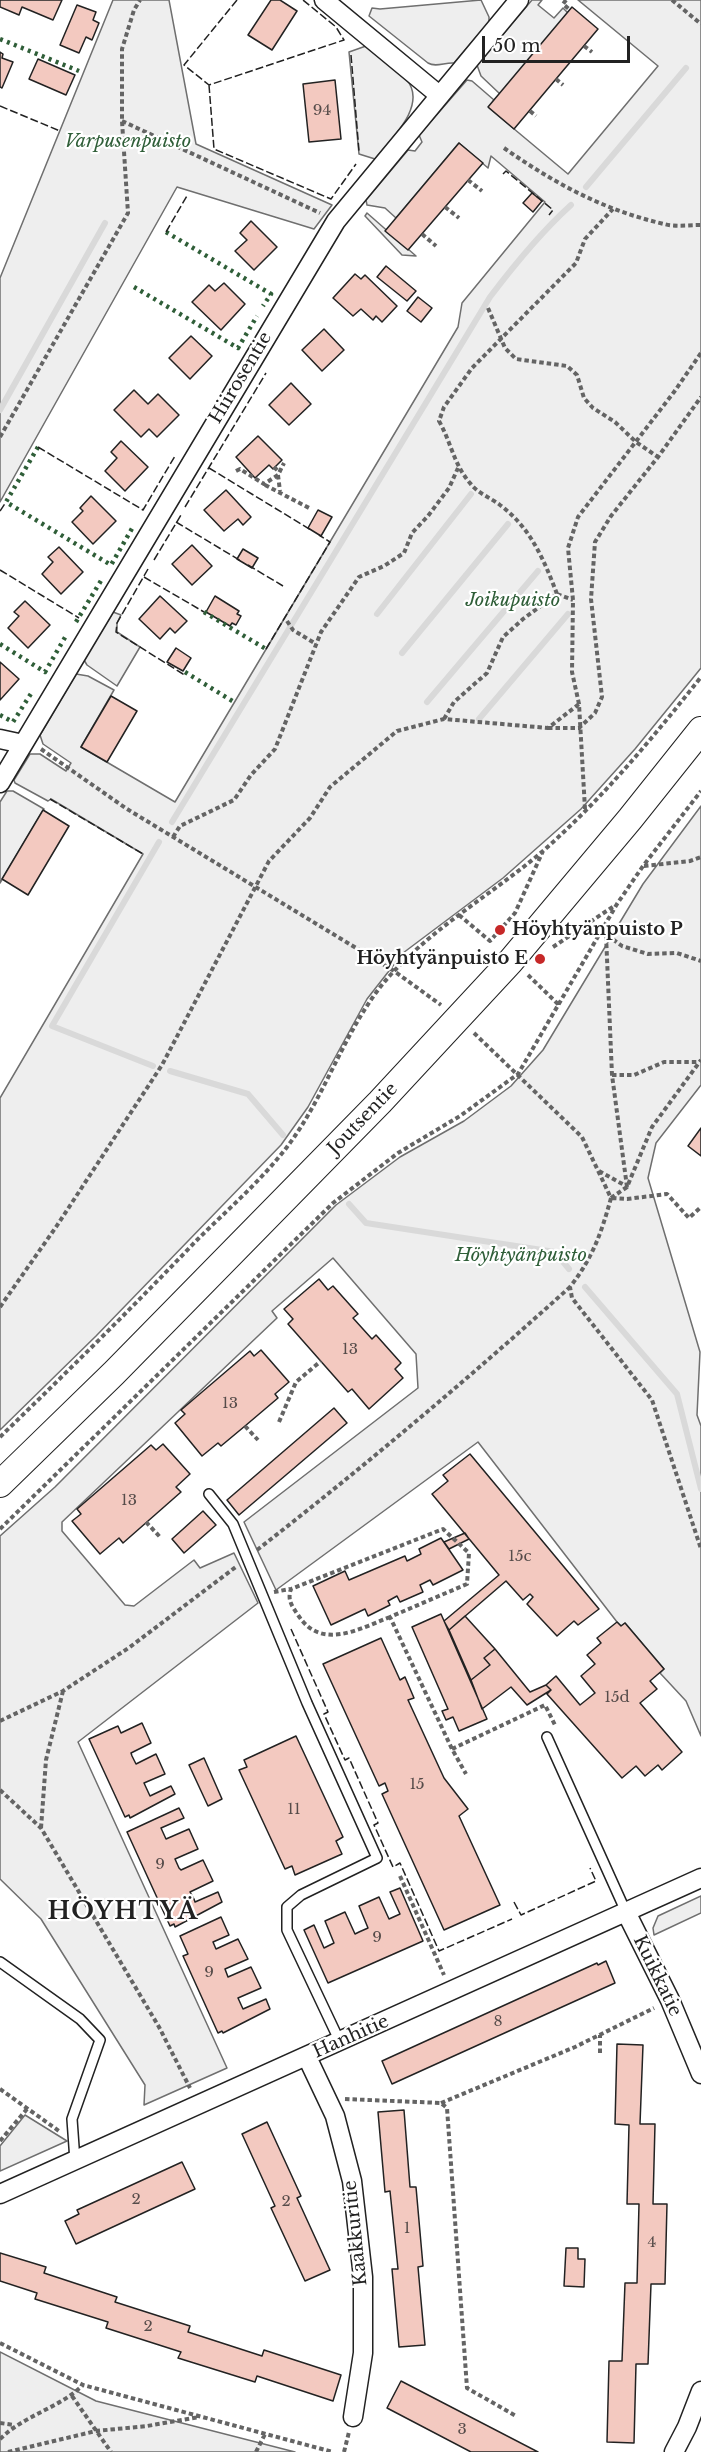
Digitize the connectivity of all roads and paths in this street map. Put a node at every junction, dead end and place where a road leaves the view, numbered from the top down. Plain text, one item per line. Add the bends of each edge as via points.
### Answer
1 (140, 0) edge
2 (324, 0) edge
3 (519, 0) edge
4 (566, 0) edge
5 (672, 0) edge
6 (570, 10) dead end
7 (701, 24) edge
8 (584, 46) dead end
9 (592, 52) dead end
10 (556, 79) dead end
11 (563, 85) dead end
12 (439, 95) junction
13 (530, 111) dead end
14 (536, 116) dead end
15 (122, 122) junction
16 (504, 148) dead end
17 (468, 180) dead end
18 (482, 191) dead end
19 (445, 207) dead end
20 (613, 208) junction
21 (459, 218) dead end
22 (336, 221) junction
23 (701, 225) edge
24 (422, 234) dead end
25 (436, 246) dead end
26 (488, 308) dead end
27 (502, 339) junction
28 (701, 352) edge
29 (701, 397) edge
30 (0, 437) edge
31 (636, 442) junction
32 (658, 458) junction
33 (284, 463) dead end
34 (274, 467) dead end
35 (458, 468) junction
36 (236, 471) dead end
37 (279, 473) junction
38 (264, 484) junction
39 (280, 492) junction
40 (311, 509) dead end
41 (557, 594) junction
42 (573, 600) junction
43 (287, 621) dead end
44 (316, 644) junction
45 (701, 677) edge
46 (579, 704) junction
47 (444, 719) junction
48 (548, 728) junction
49 (579, 728) junction
50 (701, 730) edge
51 (0, 739) edge
52 (23, 744) junction
53 (0, 783) edge
54 (701, 790) edge
55 (585, 810) junction
56 (172, 837) junction
57 (543, 850) junction
58 (701, 857) edge
59 (643, 866) junction
60 (255, 885) junction
61 (617, 904) junction
62 (459, 915) junction
63 (601, 932) junction
64 (606, 935) junction
65 (546, 954) dead end
66 (701, 961) edge
67 (534, 969) dead end
68 (394, 971) junction
69 (442, 1005) dead end
70 (559, 1005) junction
71 (470, 1030) dead end
72 (699, 1061) edge
73 (518, 1074) junction
74 (612, 1075) junction
75 (598, 1171) junction
76 (627, 1187) junction
77 (611, 1198) junction
78 (701, 1207) edge
79 (570, 1287) junction
80 (0, 1306) edge
81 (321, 1361) dead end
82 (279, 1422) dead end
83 (245, 1426) dead end
84 (0, 1437) edge
85 (258, 1440) dead end
86 (0, 1485) edge
87 (209, 1494) dead end
88 (147, 1522) dead end
89 (0, 1529) edge
90 (160, 1537) dead end
91 (701, 1549) edge
92 (248, 1557) junction
93 (390, 1617) junction
94 (63, 1691) junction
95 (0, 1721) edge
96 (547, 1737) dead end
97 (466, 1773) dead end
98 (0, 1790) edge
99 (41, 1828) junction
100 (399, 1876) dead end
101 (701, 1878) edge
102 (626, 1912) junction
103 (0, 1962) edge
104 (445, 1975) dead end
105 (670, 2000) junction
106 (600, 2035) junction
107 (340, 2042) junction
108 (600, 2053) dead end
109 (307, 2057) junction
110 (701, 2074) edge
111 (0, 2089) edge
112 (190, 2089) dead end
113 (335, 2098) dead end
114 (441, 2103) junction
115 (27, 2109) junction
116 (0, 2141) edge
117 (74, 2152) junction
118 (0, 2194) edge
119 (0, 2343) edge
120 (83, 2385) junction
121 (701, 2391) edge
122 (72, 2396) junction
123 (516, 2416) dead end
124 (201, 2417) junction
125 (353, 2417) dead end
126 (0, 2423) edge
127 (15, 2425) junction
128 (96, 2431) junction
129 (265, 2434) junction
130 (0, 2439) edge
131 (8, 2452) edge
132 (111, 2452) edge
133 (256, 2452) edge
134 (333, 2452) edge
135 (674, 2452) edge

1 - 15 path via 122,49
2 - 12 street
3 - 12 street, Hiirosentie
4 - 6 path via 563,4
5 - 7 path
8 - 9 path
10 - 11 path
12 - 22 street, Hiirosentie
13 - 14 path
15 - 22 path
15 - 30 path via 128,213
16 - 20 path via 547,178
17 - 18 path
19 - 21 path
20 - 23 path via 666,225
20 - 27 path via 585,239 576,263
22 - 52 street, Hiirosentie
24 - 25 path
26 - 27 path
27 - 31 path via 516,359 567,366 577,375 584,398 593,408
27 - 35 path via 472,368 444,407 439,421
28 - 31 path
29 - 32 path
31 - 32 path
31 - 42 path via 578,517 568,548
32 - 49 path via 595,542 591,599 602,697 596,712
33 - 37 path
34 - 37 path
35 - 41 path via 472,486 525,529 543,555
35 - 44 path via 449,488 412,533 404,553 359,577
36 - 38 path via 240,469
37 - 38 path
37 - 39 path
38 - 39 path
39 - 40 path
41 - 42 path
41 - 47 path via 503,637 487,674 454,702
42 - 46 path via 573,672
43 - 44 path via 293,630
44 - 56 path via 275,749 234,800 180,826
45 - 55 path via 640,753
46 - 48 path
46 - 49 path
47 - 48 path
47 - 60 path via 397,731 330,787 310,818 269,861
48 - 49 path
49 - 55 path
50 - 86 main road, Joutsentie via 510,962 388,1094
51 - 52 street
52 - 53 street, Hiirosentie
52 - 56 path via 42,749
54 - 59 path
55 - 57 path
56 - 60 path
57 - 62 path
57 - 62 path via 515,913 490,941
58 - 59 path
59 - 61 path
60 - 68 path
60 - 80 path via 162,1065
61 - 63 path
61 - 65 path
62 - 68 path
63 - 64 path
63 - 70 path
64 - 66 path via 622,946 648,954 677,953
64 - 74 path
67 - 70 path via 527,976
68 - 69 path
68 - 84 path via 372,1001 313,1109 286,1148
70 - 73 path
71 - 73 path
72 - 74 path via 664,1062 634,1075
72 - 76 path via 652,1127
73 - 75 path via 582,1137
73 - 89 path via 399,1153 333,1203
74 - 76 path
75 - 76 path
75 - 77 path
76 - 77 path
77 - 78 path via 667,1194 689,1218
77 - 79 path via 588,1263
79 - 91 path via 572,1298 652,1400
79 - 92 path via 337,1488
81 - 82 path via 296,1382
83 - 85 path
87 - 92 lane via 233,1524
88 - 90 path
92 - 94 path via 130,1647
92 - 107 lane via 376,1858 301,1895 287,1906 287,1930
93 - 93 path via 466,1584 469,1553 443,1529 291,1589 288,1596 300,1619 317,1633 328,1636
93 - 97 path
94 - 95 path
94 - 99 path via 46,1760
96 - 102 lane
98 - 99 path
99 - 112 path via 159,2027
100 - 104 path
101 - 102 street, Hanhitie
102 - 105 street, Kuikkatie
102 - 107 street, Hanhitie
103 - 117 lane via 80,2019 100,2040 72,2119
105 - 106 path
105 - 110 street, Kuikkatie
106 - 108 path
106 - 114 path
107 - 109 street, Hanhitie
109 - 117 street, Hanhitie
109 - 125 street, Kaakkuritie via 335,2116 352,2181 363,2277 363,2342
111 - 115 path
113 - 114 path
114 - 123 path via 447,2108 467,2388
115 - 116 path
115 - 117 path
117 - 118 street, Hanhitie
119 - 120 path
120 - 122 path
120 - 124 path
121 - 135 street
122 - 127 path
122 - 128 path
124 - 128 path
124 - 129 path
126 - 127 path
127 - 130 path
128 - 131 path
128 - 132 path
129 - 133 path
129 - 134 path

